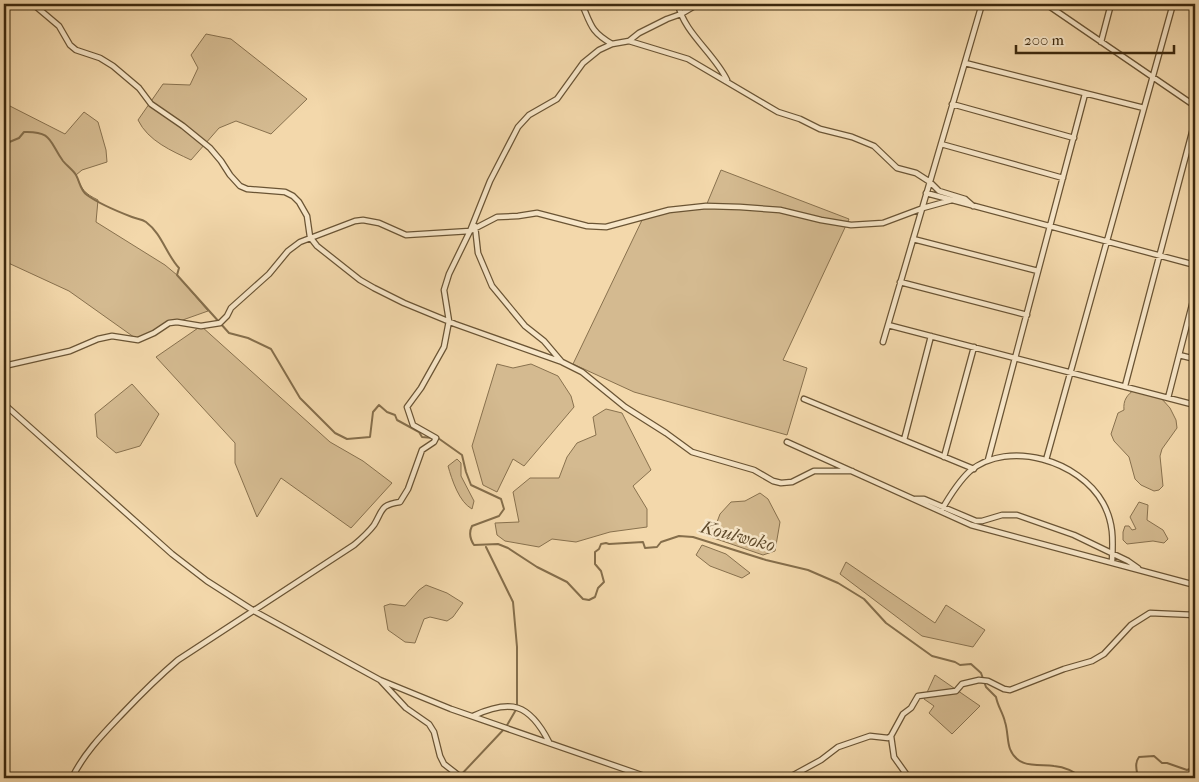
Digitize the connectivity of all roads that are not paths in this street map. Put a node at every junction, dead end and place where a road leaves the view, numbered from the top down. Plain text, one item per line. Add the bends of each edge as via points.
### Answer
1 (33, 4) edge
2 (582, 4) edge
3 (678, 4) edge
4 (698, 4) edge
5 (982, 4) edge
6 (1046, 4) edge
7 (1111, 4) edge
8 (1173, 4) edge
9 (681, 14) junction
10 (629, 41) junction
11 (1101, 42) junction
12 (612, 44) junction
13 (964, 63) junction
14 (1153, 77) junction
15 (728, 82) junction
16 (1085, 94) junction
17 (952, 104) junction
18 (1195, 106) edge
19 (1144, 108) junction
20 (1195, 121) edge
21 (1074, 138) junction
22 (941, 144) junction
23 (1063, 178) junction
24 (930, 182) junction
25 (926, 193) junction
26 (965, 199) junction
27 (952, 200) junction
28 (973, 206) junction
29 (922, 209) junction
30 (475, 220) junction
31 (1050, 226) junction
32 (476, 229) junction
33 (470, 231) junction
34 (310, 238) junction
35 (913, 239) junction
36 (1107, 241) junction
37 (1160, 255) junction
38 (1195, 265) edge
39 (1038, 272) junction
40 (900, 282) junction
41 (1195, 293) edge
42 (1193, 312) edge
43 (1026, 315) junction
44 (449, 321) junction
45 (888, 324) junction
46 (931, 336) junction
47 (883, 342) dead end
48 (974, 347) junction
49 (1179, 355) junction
50 (1015, 358) junction
51 (1195, 359) edge
52 (562, 362) junction
53 (4, 366) edge
54 (1070, 372) junction
55 (1125, 386) junction
56 (1168, 398) junction
57 (804, 399) dead end
58 (4, 404) edge
59 (1195, 405) edge
60 (904, 440) junction
61 (787, 442) dead end
62 (944, 457) junction
63 (988, 460) junction
64 (1046, 460) junction
65 (974, 469) junction
66 (852, 471) junction
67 (942, 509) junction
68 (1112, 554) junction
69 (1112, 562) junction
70 (1140, 570) junction
71 (1195, 584) edge
72 (254, 611) junction
73 (1195, 615) edge
74 (380, 680) junction
75 (473, 716) junction
76 (892, 736) junction
77 (549, 742) junction
78 (72, 778) edge
79 (462, 778) edge
80 (650, 778) edge
81 (788, 778) edge
82 (909, 778) edge

1 - 34 street via 58,26 70,46 113,66 139,88 151,104 210,148 240,186 293,196 307,216
2 - 12 street via 592,28
3 - 9 street
4 - 9 street
5 - 13 street
6 - 11 street
7 - 11 street
8 - 14 street
9 - 10 street
9 - 15 street
10 - 12 street
10 - 15 street via 688,59
11 - 14 street
12 - 30 street via 584,63 557,99 524,119 490,181
13 - 16 street
13 - 17 street
14 - 18 street
14 - 19 street
15 - 24 street via 778,112 874,146 897,168
16 - 19 street
16 - 21 street
17 - 21 street
17 - 22 street
19 - 36 street
20 - 37 street
21 - 23 street
22 - 23 street
22 - 24 street
23 - 31 street
24 - 25 street
24 - 26 street via 939,191
25 - 27 street
25 - 29 street
26 - 27 street
26 - 28 street
27 - 28 street
27 - 29 street
28 - 31 street
29 - 32 street via 884,223 851,225 780,210 740,207 669,210 606,227 587,226 537,213 498,216
29 - 35 street
30 - 32 street
30 - 33 street
31 - 36 street
31 - 39 street
32 - 33 street
32 - 52 street via 478,253 492,286 525,326
33 - 34 street via 406,235 379,222 363,220
33 - 44 street via 444,290
34 - 44 street via 360,280
34 - 53 street via 288,251 269,274 231,308 220,324 201,326 177,322 138,340 112,336 70,351
35 - 39 street
35 - 40 street
36 - 37 street
36 - 54 street
37 - 38 street
37 - 55 street
39 - 43 street
40 - 43 street
40 - 45 street
41 - 42 street
42 - 49 street
43 - 50 street
44 - 52 street
44 - 72 street via 444,347 407,406 413,425 436,438 422,450 403,498 381,509 374,525 354,545
45 - 46 street
45 - 47 street
46 - 48 street
46 - 60 street
48 - 50 street
48 - 62 street
49 - 51 street
49 - 56 street
50 - 54 street
50 - 63 street
52 - 66 street via 582,372 625,407 692,452 754,470 781,482 792,482 814,471
54 - 55 street
54 - 64 street
55 - 56 street
56 - 59 street
57 - 60 street
58 - 72 street via 172,554
60 - 62 street
61 - 66 street
62 - 65 street
63 - 64 street via 1011,456
63 - 65 street
64 - 68 street via 1078,475 1104,504 1113,529
65 - 67 street via 954,489
66 - 67 street
67 - 68 street via 976,521 1017,515 1074,535
67 - 69 street via 972,525
68 - 69 street
68 - 70 street
69 - 70 street
70 - 71 street
72 - 74 street
72 - 78 street via 156,678 97,740
73 - 76 street via 1150,613 1092,661 1010,690 979,680 962,684 956,691 918,696 903,714
74 - 75 street
74 - 79 street via 406,708 429,724 444,764
75 - 77 street
75 - 77 street via 492,708 517,708 535,719
76 - 81 street via 870,736 838,747
76 - 82 street via 894,757
77 - 80 street

